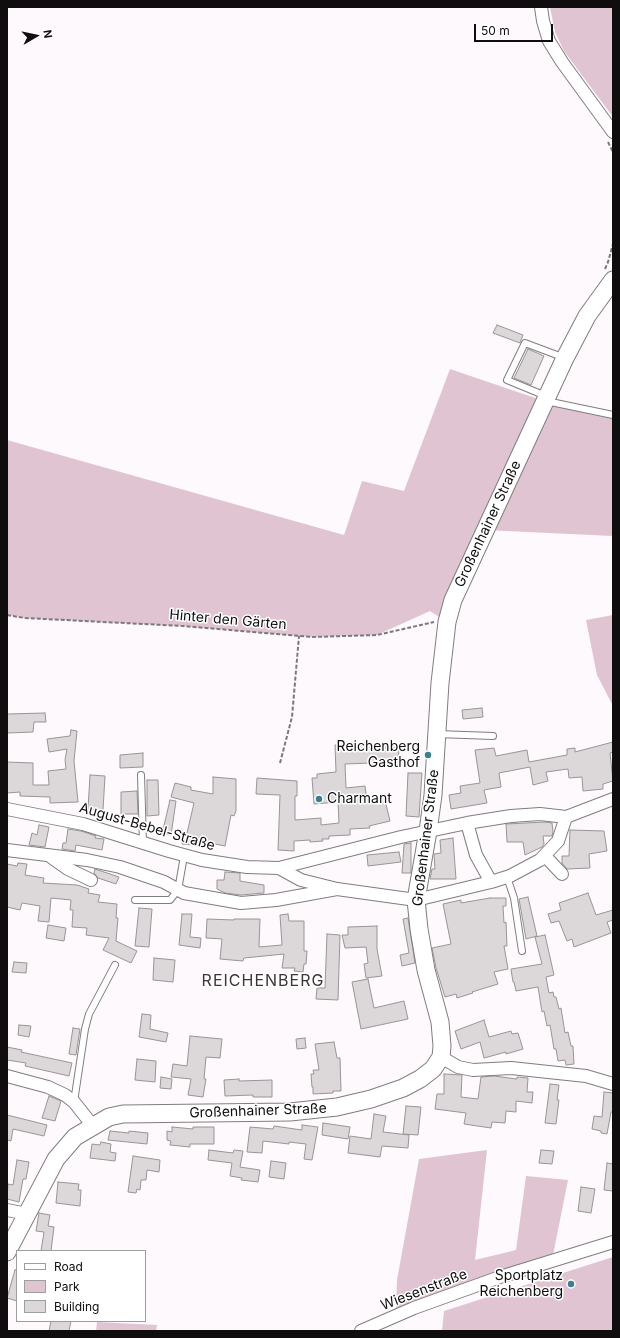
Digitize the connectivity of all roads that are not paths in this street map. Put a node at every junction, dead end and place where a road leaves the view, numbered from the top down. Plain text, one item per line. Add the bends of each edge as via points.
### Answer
1 (541, 7) edge
2 (613, 132) edge
3 (613, 280) edge
4 (565, 358) junction
5 (545, 399) junction
6 (613, 415) edge
7 (437, 734) junction
8 (494, 736) dead end
9 (141, 775) dead end
10 (613, 800) edge
11 (7, 809) edge
12 (566, 817) junction
13 (467, 823) junction
14 (428, 831) junction
15 (143, 843) junction
16 (7, 850) edge
17 (50, 856) junction
18 (184, 856) junction
19 (544, 856) junction
20 (280, 868) junction
21 (562, 874) dead end
22 (507, 877) junction
23 (91, 880) dead end
24 (491, 882) junction
25 (337, 889) junction
26 (178, 890) junction
27 (135, 900) dead end
28 (416, 900) junction
29 (522, 951) dead end
30 (115, 965) dead end
31 (441, 1057) junction
32 (7, 1076) edge
33 (613, 1084) edge
34 (74, 1102) junction
35 (93, 1126) junction
36 (7, 1210) edge
37 (27, 1214) junction
38 (613, 1242) edge
39 (7, 1252) edge
40 (361, 1331) edge

1 - 2 street via 550,41 562,62
3 - 4 street, Großenhainer Straße via 587,316
4 - 5 street, Großenhainer Straße
4 - 5 lane via 525,343 507,380
5 - 6 lane
5 - 7 street, Großenhainer Straße via 453,600 447,622
7 - 8 lane
7 - 14 street, Großenhainer Straße
9 - 15 lane
10 - 12 street, August-Bebel-Straße
11 - 15 street, August-Bebel-Straße via 83,824
12 - 13 street, August-Bebel-Straße via 540,814
12 - 19 street, August-Bebel-Straße via 558,841
13 - 14 street, August-Bebel-Straße
13 - 24 street via 476,855
14 - 20 street, August-Bebel-Straße
14 - 28 street, Großenhainer Straße
15 - 18 street, August-Bebel-Straße
16 - 17 street, August-Bebel-Straße
17 - 23 street, August-Bebel-Straße via 68,869
17 - 26 street, August-Bebel-Straße via 87,860 120,868 164,882
18 - 20 street, August-Bebel-Straße via 247,867
18 - 26 lane
19 - 21 street
19 - 22 street, August-Bebel-Straße
20 - 25 street, August-Bebel-Straße via 301,880
22 - 24 street, August-Bebel-Straße
22 - 29 lane via 514,898
24 - 28 street, August-Bebel-Straße
25 - 26 street, August-Bebel-Straße via 276,900 241,903
25 - 28 street, August-Bebel-Straße
26 - 27 lane via 170,900
28 - 31 street, Großenhainer Straße via 426,970 440,1022
30 - 34 lane via 88,1014
31 - 33 street via 458,1067 472,1070 511,1068 586,1076
31 - 35 street, Großenhainer Straße via 433,1069 403,1088 337,1107 290,1112 123,1114 109,1117
32 - 34 street via 48,1087
34 - 35 street
35 - 37 street, Großenhainer Straße via 75,1137 56,1160
36 - 37 street
37 - 39 street, Großenhainer Straße
38 - 40 street, Wiesenstraße via 500,1277 414,1308

